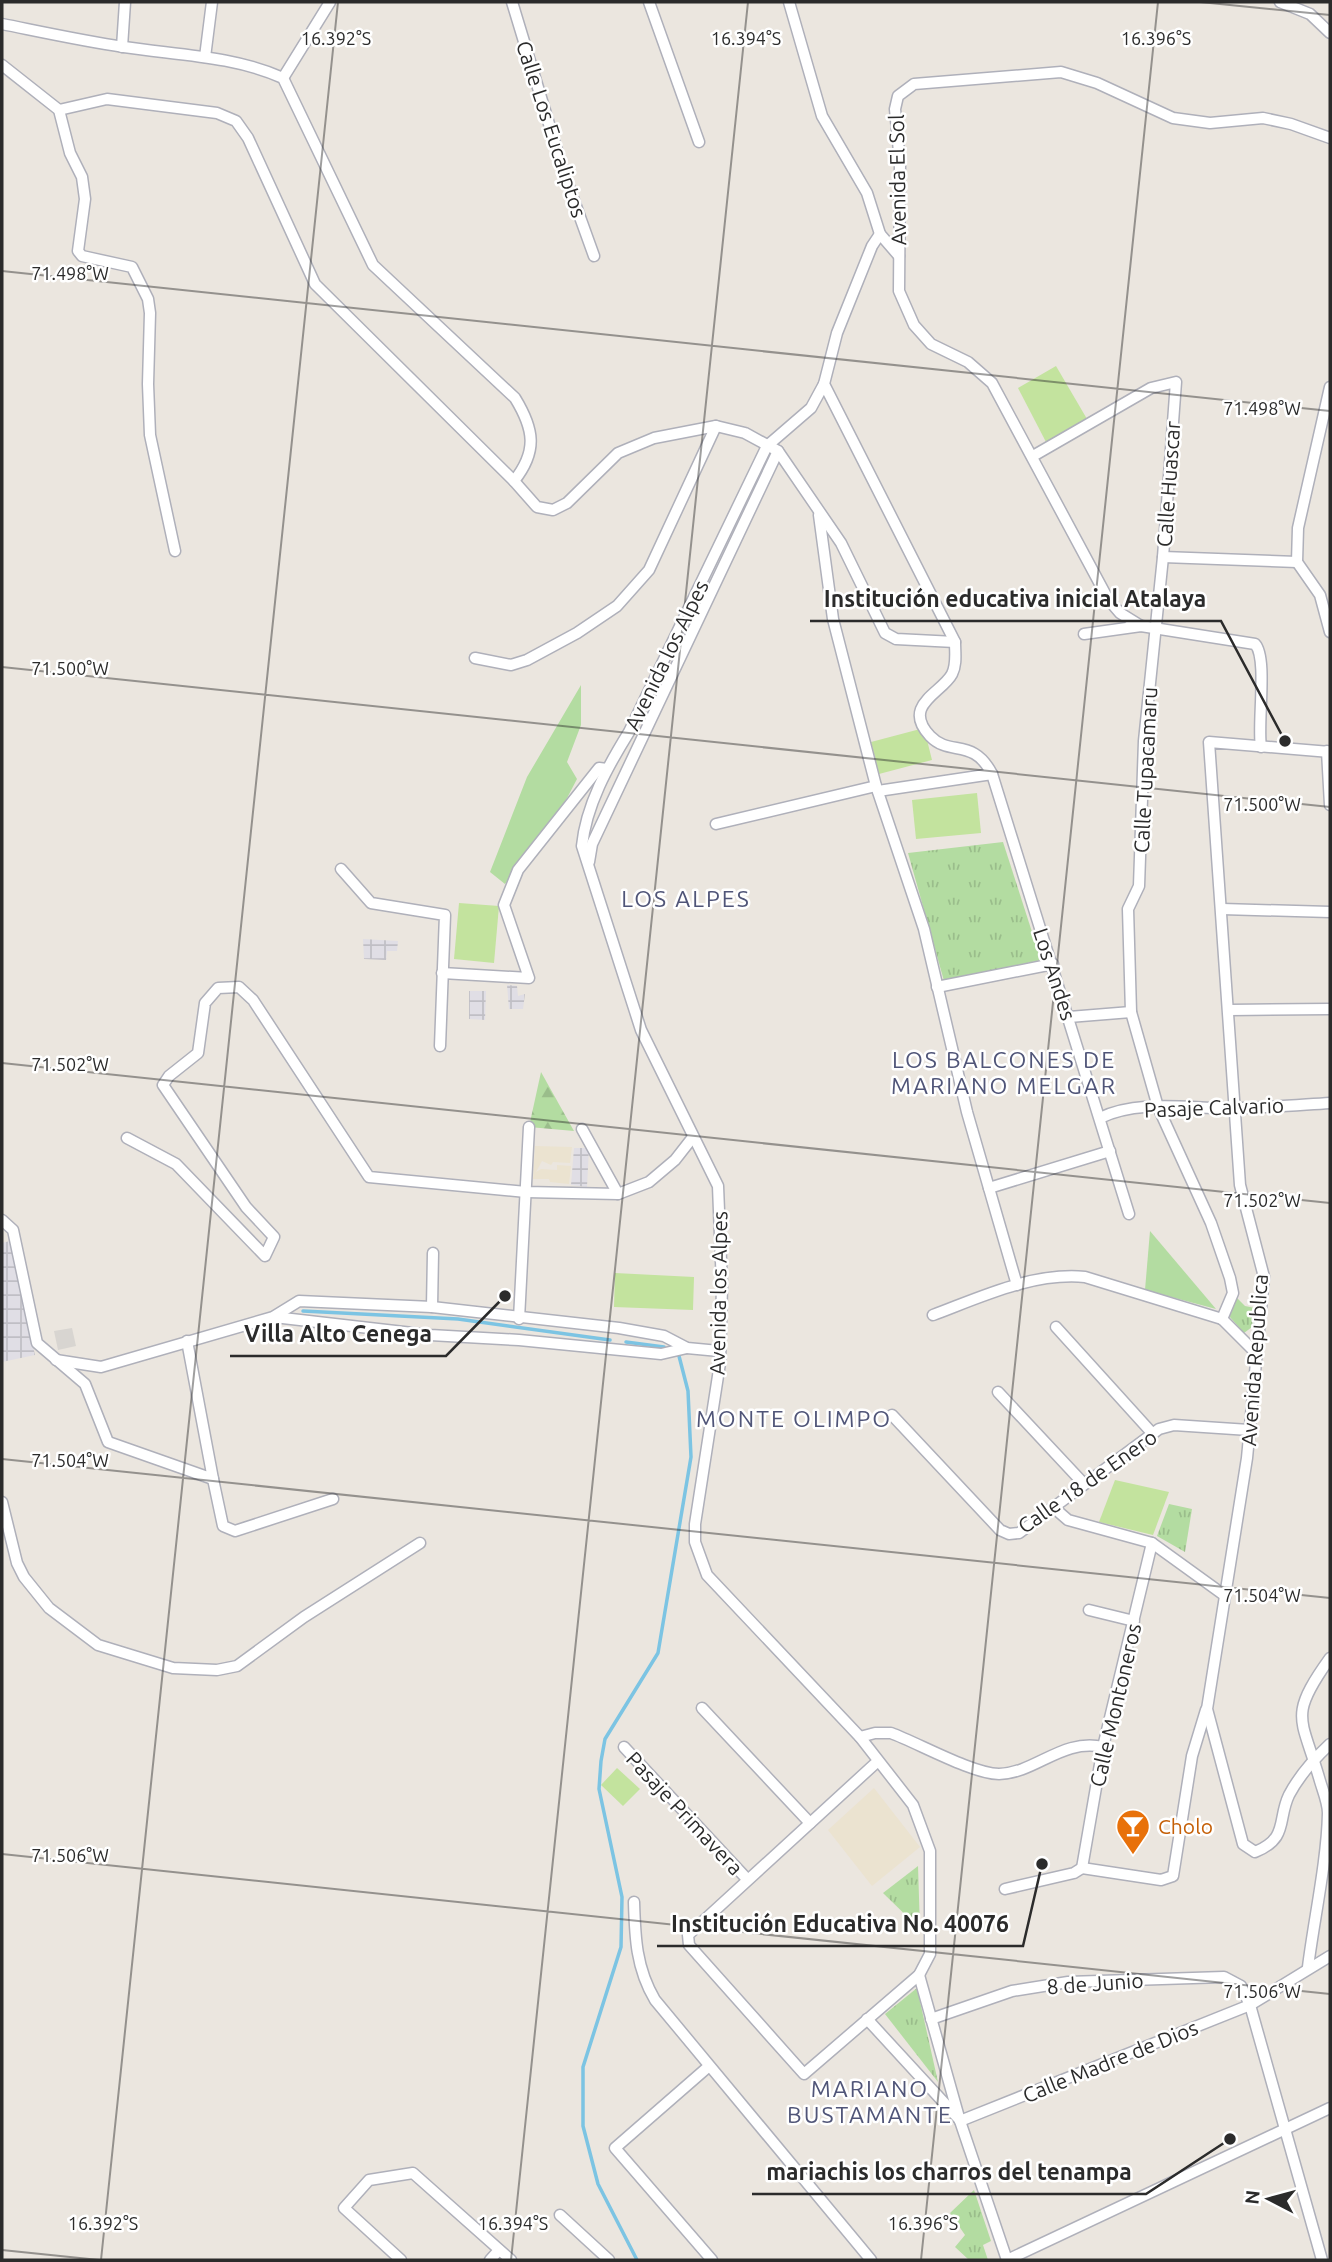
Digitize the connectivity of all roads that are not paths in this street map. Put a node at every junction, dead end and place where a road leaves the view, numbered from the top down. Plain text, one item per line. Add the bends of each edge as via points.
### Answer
1 (125, 2) edge
2 (212, 2) edge
3 (330, 2) edge
4 (512, 2) edge
5 (649, 2) edge
6 (789, 2) edge
7 (1280, 2) edge
8 (2, 24) edge
9 (1330, 33) edge
10 (122, 47) junction
11 (205, 57) junction
12 (2, 65) edge
13 (283, 78) junction
14 (59, 110) junction
15 (1330, 138) edge
16 (699, 142) dead end
17 (880, 234) junction
18 (594, 256) dead end
19 (899, 256) junction
20 (824, 384) junction
21 (1330, 387) edge
22 (716, 426) junction
23 (767, 446) junction
24 (778, 452) junction
25 (1033, 456) junction
26 (514, 481) junction
27 (819, 514) junction
28 (175, 551) dead end
29 (1163, 557) junction
30 (1297, 562) junction
31 (1141, 626) junction
32 (1155, 628) junction
33 (1330, 632) edge
34 (1084, 634) dead end
35 (955, 642) junction
36 (475, 657) dead end
37 (1261, 747) junction
38 (1328, 752) edge
39 (607, 769) junction
40 (992, 774) junction
41 (877, 788) junction
42 (1330, 805) edge
43 (716, 824) dead end
44 (588, 866) junction
45 (341, 869) dead end
46 (1222, 909) junction
47 (1330, 912) edge
48 (1052, 964) junction
49 (442, 973) junction
50 (937, 986) junction
51 (1330, 1009) edge
52 (1230, 1010) junction
53 (1131, 1012) junction
54 (1069, 1017) junction
55 (439, 1046) dead end
56 (1330, 1103) edge
57 (1158, 1107) junction
58 (1235, 1108) junction
59 (1100, 1118) junction
60 (529, 1127) dead end
61 (582, 1129) dead end
62 (693, 1137) junction
63 (127, 1138) dead end
64 (1110, 1151) junction
65 (989, 1188) junction
66 (526, 1192) junction
67 (618, 1194) junction
68 (1129, 1214) dead end
69 (2, 1220) edge
70 (433, 1253) dead end
71 (1017, 1285) junction
72 (432, 1307) junction
73 (933, 1315) dead end
74 (273, 1317) junction
75 (519, 1319) junction
76 (1222, 1319) junction
77 (1056, 1327) dead end
78 (187, 1341) junction
79 (683, 1350) junction
80 (719, 1351) junction
81 (1257, 1354) junction
82 (56, 1360) junction
83 (999, 1392) dead end
84 (892, 1415) dead end
85 (1249, 1430) junction
86 (1152, 1433) junction
87 (213, 1479) junction
88 (1084, 1483) junction
89 (333, 1499) dead end
90 (2, 1502) edge
91 (1054, 1507) junction
92 (420, 1543) dead end
93 (1152, 1543) junction
94 (1224, 1595) junction
95 (1089, 1610) dead end
96 (1134, 1621) junction
97 (1330, 1658) edge
98 (702, 1709) dead end
99 (1207, 1709) junction
100 (860, 1737) junction
101 (1330, 1744) edge
102 (624, 1747) dead end
103 (1103, 1747) junction
104 (1314, 1759) junction
105 (878, 1761) junction
106 (810, 1823) junction
107 (1082, 1868) junction
108 (747, 1879) junction
109 (1005, 1889) dead end
110 (634, 1902) dead end
111 (1330, 1956) edge
112 (1308, 1967) junction
113 (919, 1975) junction
114 (1250, 2005) junction
115 (867, 2019) junction
116 (931, 2019) junction
117 (708, 2067) junction
118 (1330, 2108) edge
119 (960, 2121) junction
120 (1285, 2129) junction
121 (561, 2215) dead end
122 (499, 2250) junction
123 (401, 2260) edge
124 (490, 2260) edge
125 (511, 2260) edge
126 (609, 2260) edge
127 (712, 2260) edge
128 (871, 2260) edge
129 (1007, 2260) edge
130 (1321, 2260) edge

1 - 10 street
2 - 11 street
3 - 13 street
4 - 18 street, Calle Los Eucaliptos
5 - 16 street
6 - 17 street via 822,116 867,193
7 - 9 street via 1310,14
8 - 10 street
10 - 11 street
11 - 13 street
12 - 14 street
13 - 26 street via 373,265 515,398 529,421 529,456
14 - 26 street via 107,99 217,113 236,121 315,284
14 - 28 street via 85,199 78,251 82,256 132,267 148,299 150,435
15 - 19 street, Avenida El Sol via 1263,118 1210,123 1173,118 1097,83 1061,72 914,85 902,90 896,102
17 - 19 street
17 - 20 street via 837,333
19 - 25 street, Avenida El Sol via 900,291 914,325 931,344 968,362 992,383
20 - 23 street via 811,408
20 - 35 street
21 - 30 street via 1298,528
22 - 23 street via 745,433
22 - 26 street via 654,438 618,453 568,503 553,510 530,502
22 - 36 street via 649,570 617,606 527,660 511,665
23 - 24 street
23 - 39 street, Avenida los Alpes
24 - 27 street
24 - 44 street, Avenida los Alpes via 592,844
25 - 29 street, Calle Huascar via 1151,388 1176,382
25 - 31 street, Avenida El Sol via 1108,599
27 - 35 street via 841,543 885,633 896,639
27 - 41 street via 833,619
29 - 30 street
29 - 32 street, Calle Huascar
30 - 33 street via 1320,595
31 - 32 street
31 - 34 street
32 - 37 street via 1247,641 1259,647
32 - 53 street, Calle Tupacamaru via 1144,741 1139,886 1128,909
35 - 40 street via 954,668 924,701 922,719 931,737 973,751
37 - 38 street
37 - 46 street, Avenida Republica via 1209,742
38 - 42 street
39 - 44 street, Avenida los Alpes via 584,829 582,846
39 - 49 street via 599,768 510,886 504,905 529,978
40 - 41 street
40 - 48 street, Los Andes
41 - 43 street
41 - 50 street via 924,929
44 - 62 street, Avenida los Alpes via 641,1030
45 - 49 street via 371,903 445,915
46 - 47 street
46 - 52 street, Avenida Republica
48 - 50 street
48 - 54 street, Los Andes
49 - 55 street
50 - 65 street
51 - 52 street
52 - 58 street, Avenida Republica
53 - 54 street
53 - 57 street
54 - 59 street, Los Andes
56 - 58 street, Pasaje Calvario
57 - 58 street, Pasaje Calvario
57 - 59 street, Pasaje Calvario via 1114,1111
57 - 76 street via 1211,1223 1230,1278 1233,1293
58 - 81 street, Avenida Republica via 1240,1185 1264,1277
59 - 64 street, Los Andes
60 - 66 street
61 - 67 street
62 - 67 street via 649,1182
62 - 80 street, Avenida los Alpes via 719,1186
63 - 66 street via 176,1164 265,1256 274,1237 246,1207 163,1085 198,1053 205,1003 218,988 239,987 253,1000 369,1177
64 - 65 street
64 - 68 street, Los Andes
65 - 71 street
66 - 67 street
66 - 75 street
69 - 82 street via 13,1230 37,1343
70 - 72 street
71 - 73 street
71 - 76 street via 1067,1275 1086,1277
72 - 74 street via 299,1301
72 - 75 street
74 - 78 street
74 - 79 street via 430,1335 667,1354
75 - 79 street via 664,1336
76 - 81 street
77 - 86 street
78 - 82 street via 101,1367
78 - 87 street
79 - 80 street
80 - 100 street, Avenida los Alpes via 695,1524 699,1559 707,1575
81 - 85 street, Avenida Republica
82 - 87 street via 85,1384 108,1442
83 - 88 street
84 - 91 street, Calle 18 de Enero via 1000,1530 1019,1533
85 - 86 street, Calle 18 de Enero via 1174,1426
85 - 94 street, Avenida Republica
86 - 88 street, Calle 18 de Enero
87 - 89 street via 223,1526 235,1531
88 - 91 street, Calle 18 de Enero
90 - 92 street via 17,1563 49,1608 98,1645 173,1668 217,1670 237,1665
91 - 93 street via 1068,1520
93 - 94 street
93 - 96 street, Calle Montoneros
94 - 99 street, Avenida Republica
95 - 96 street
96 - 103 street, Calle Montoneros
97 - 104 street via 1312,1684 1301,1715 1302,1732
98 - 106 street
99 - 104 street, Avenida Republica via 1238,1835 1255,1852 1274,1840 1284,1822 1289,1796
99 - 107 street via 1192,1756 1173,1876 1161,1880
100 - 103 street via 891,1734 992,1774 1012,1772 1081,1744
100 - 105 street, Avenida los Alpes
101 - 104 street
102 - 108 street, Pasaje Primavera
103 - 107 street, Calle Montoneros
104 - 112 street via 1328,1810
105 - 106 street
105 - 113 street, Avenida los Alpes via 913,1805 930,1851 930,1954
106 - 108 street
107 - 109 street
108 - 115 street via 689,1932 689,1945 804,2074
110 - 117 street via 643,1979
111 - 112 street, Calle Madre de Dios
112 - 114 street, Calle Madre de Dios
113 - 115 street
113 - 116 street
114 - 116 street, 8 de Junio via 1241,1986 1224,1977 1068,1982 1012,1991
114 - 119 street, Calle Madre de Dios
114 - 120 street
115 - 119 street
116 - 119 street
117 - 127 street via 615,2148
117 - 128 street
118 - 120 street
119 - 129 street
120 - 129 street
120 - 130 street
121 - 126 street
122 - 123 street via 414,2173 369,2180 344,2208
122 - 124 street
122 - 125 street

